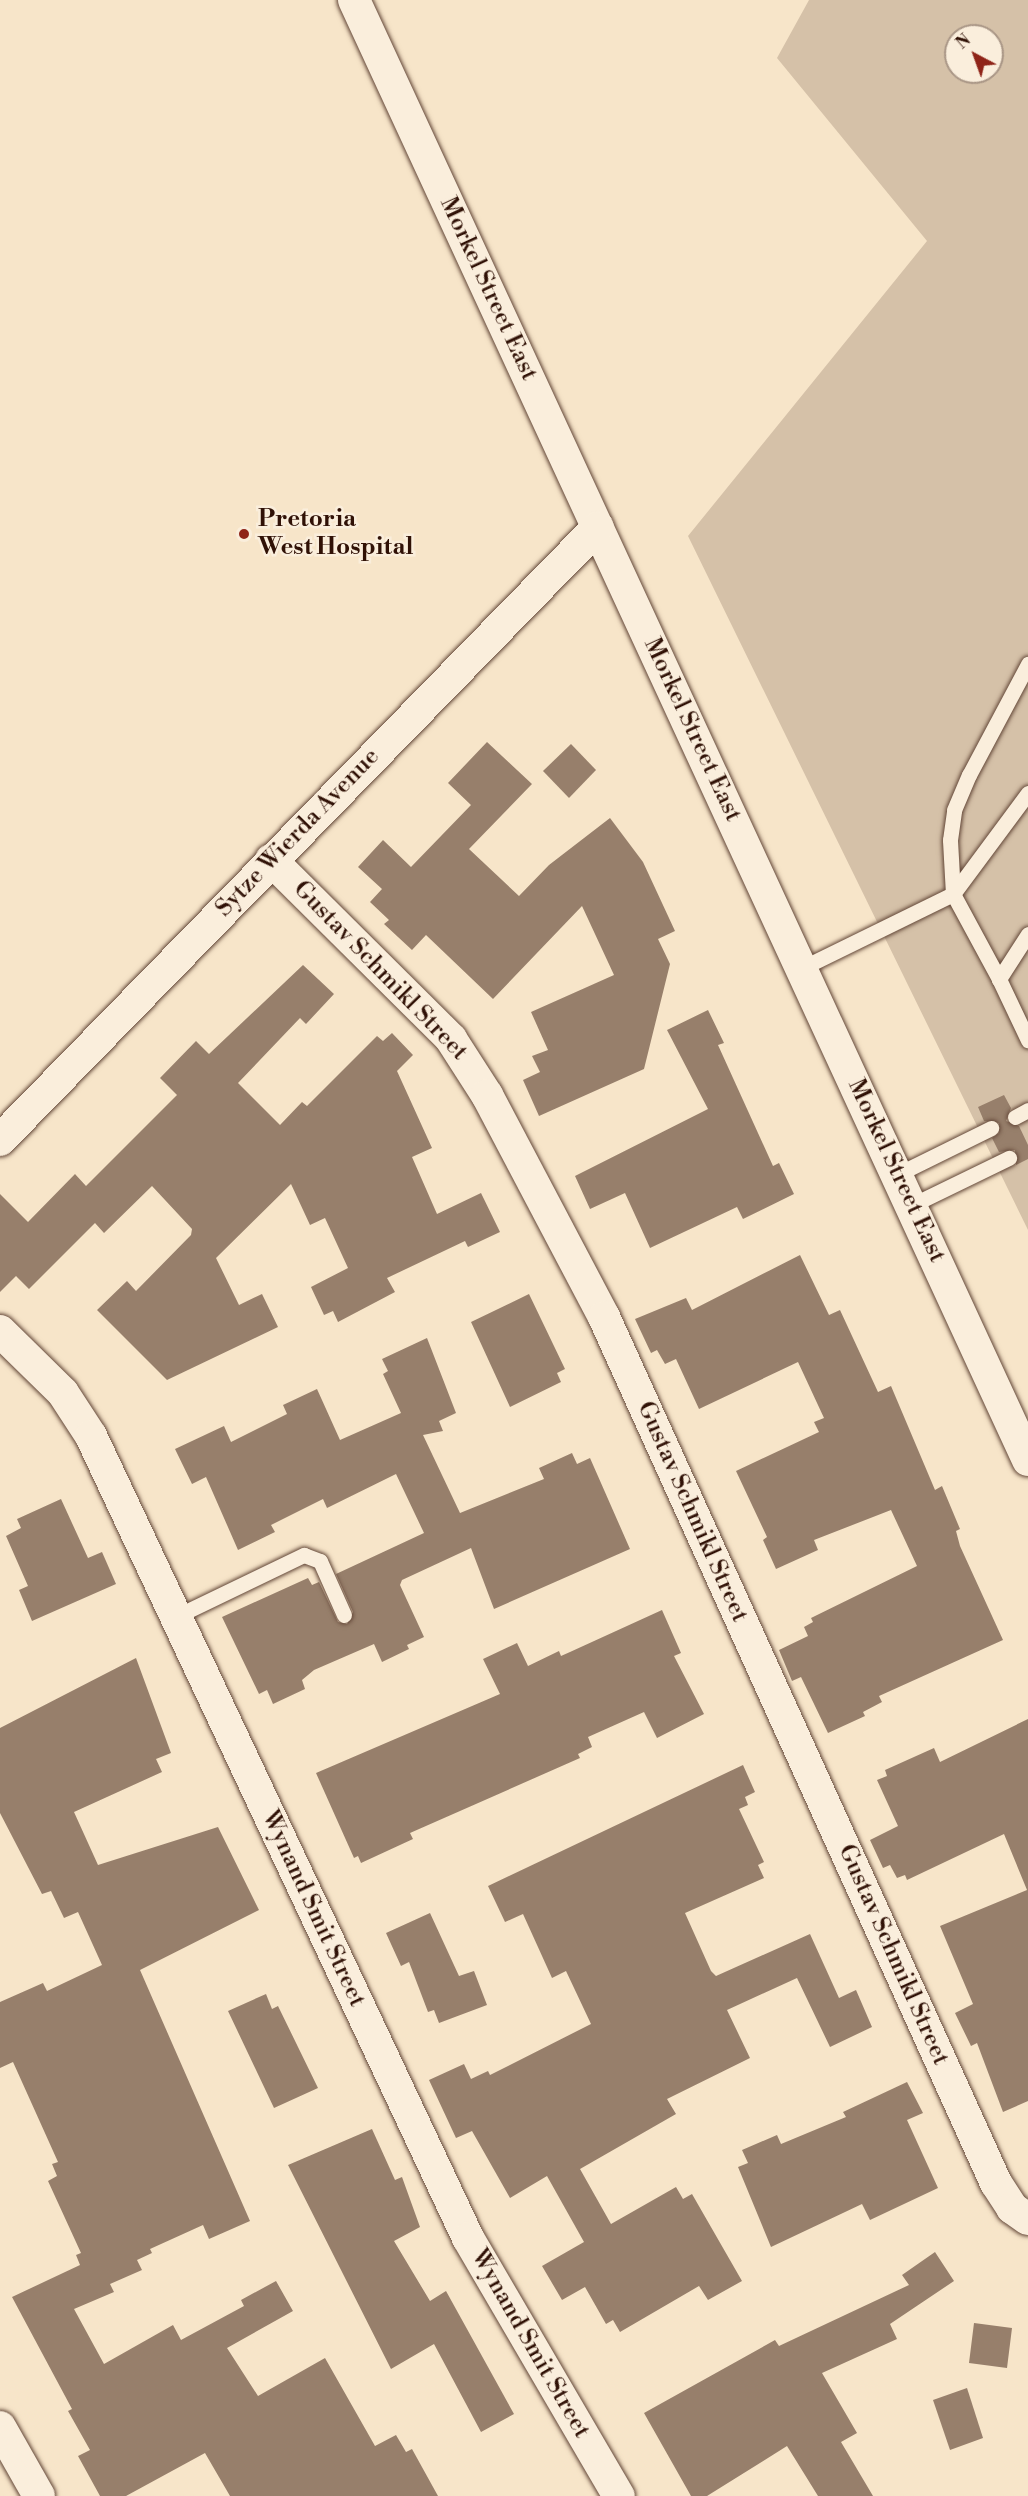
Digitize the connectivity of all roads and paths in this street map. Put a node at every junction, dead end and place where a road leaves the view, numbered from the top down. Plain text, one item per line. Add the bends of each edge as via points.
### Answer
1 (354, 0) edge
2 (598, 527) junction
3 (1028, 664) edge
4 (1028, 793) edge
5 (271, 860) junction
6 (953, 894) junction
7 (1028, 934) edge
8 (802, 968) junction
9 (999, 979) junction
10 (1028, 1040) edge
11 (991, 1128) dead end
12 (0, 1140) edge
13 (1008, 1158) dead end
14 (898, 1174) junction
15 (912, 1205) junction
16 (0, 1331) edge
17 (1028, 1460) edge
18 (344, 1615) dead end
19 (177, 1616) junction
20 (1028, 2219) edge
21 (0, 2427) edge
22 (39, 2496) edge
23 (619, 2496) edge

1 - 2 street, Morkel Street East
2 - 5 street, Sytze Wierda Avenue
2 - 8 street, Morkel Street East
3 - 6 lane via 954,810 950,840
4 - 6 lane
5 - 12 street, Sytze Wierda Avenue
5 - 20 street, Gustav Schmikl Street via 451,1039 482,1086 604,1317 996,2183 1012,2208
6 - 8 lane
6 - 9 lane
7 - 9 lane
8 - 14 street, Morkel Street East
9 - 10 lane
11 - 14 lane
13 - 15 lane
14 - 15 street, Morkel Street East
15 - 17 street, Morkel Street East
16 - 19 street, Wynand Smit Street via 78,1413
18 - 19 lane via 320,1561 304,1555
19 - 23 street, Wynand Smit Street via 468,2238
21 - 22 street

